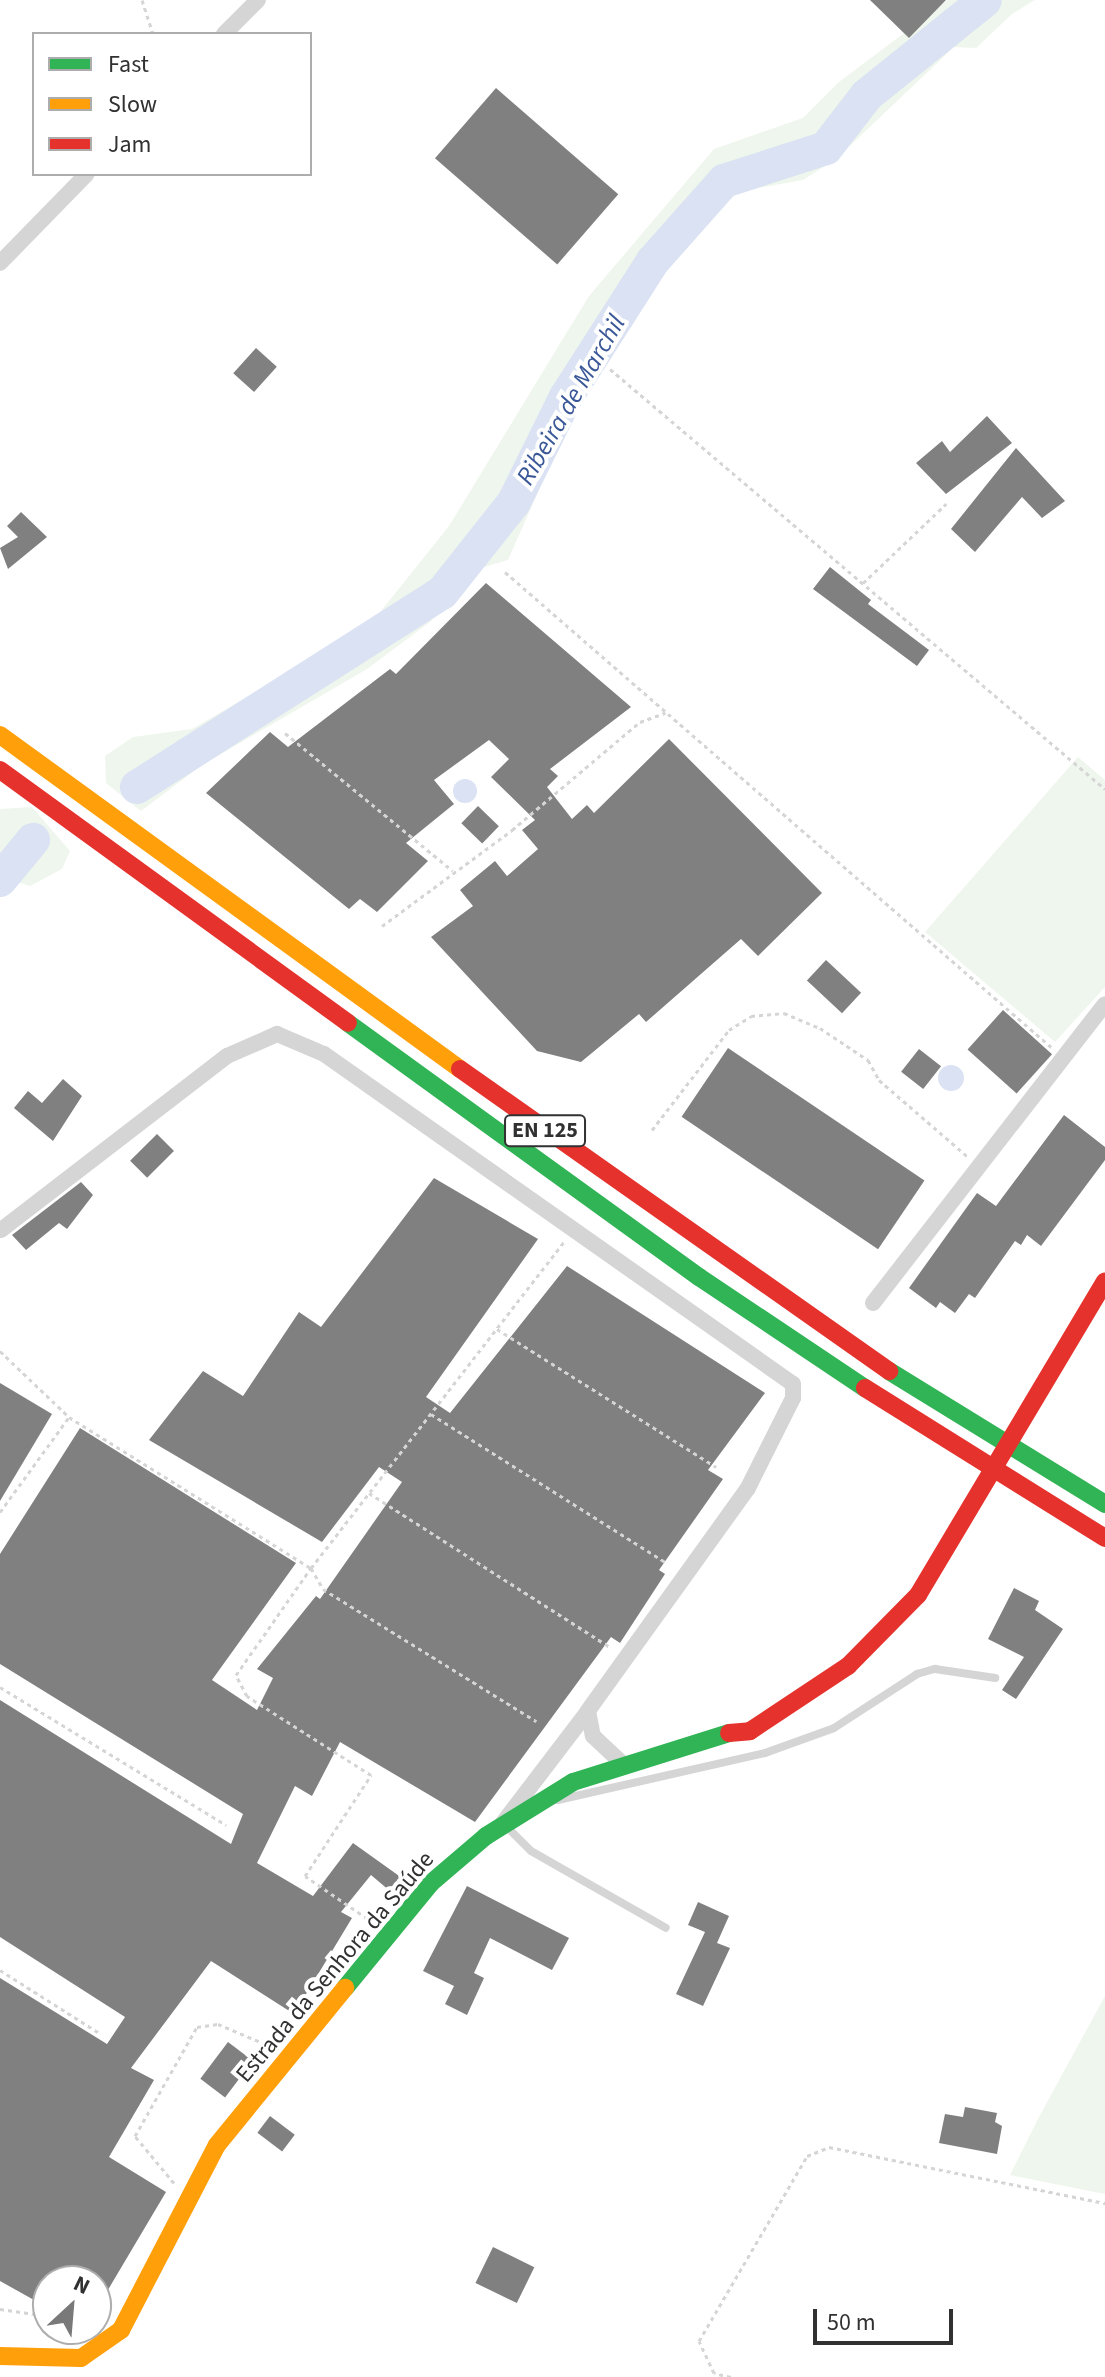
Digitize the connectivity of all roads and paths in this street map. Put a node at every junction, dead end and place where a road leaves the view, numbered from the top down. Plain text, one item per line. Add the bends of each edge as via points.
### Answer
1 (142, 0) edge
2 (258, 0) edge
3 (152, 32) edge
4 (226, 32) edge
5 (85, 176) edge
6 (0, 263) edge
7 (610, 369) dead end
8 (946, 504) dead end
9 (505, 572) dead end
10 (863, 583) junction
11 (665, 713) junction
12 (285, 733) dead end
13 (0, 735) edge
14 (0, 770) edge
15 (1105, 789) edge
16 (453, 871) junction
17 (382, 926) dead end
18 (1105, 1004) edge
19 (1063, 1058) junction
20 (652, 1130) dead end
21 (979, 1166) junction
22 (573, 1229) junction
23 (1, 1230) edge
24 (1105, 1281) edge
25 (873, 1303) dead end
26 (497, 1329) junction
27 (0, 1351) edge
28 (431, 1414) junction
29 (69, 1417) junction
30 (716, 1467) dead end
31 (369, 1493) junction
32 (1105, 1504) edge
33 (0, 1512) edge
34 (1105, 1538) edge
35 (665, 1562) dead end
36 (311, 1568) junction
37 (611, 1648) dead end
38 (995, 1678) dead end
39 (0, 1687) edge
40 (588, 1711) junction
41 (536, 1721) dead end
42 (625, 1766) junction
43 (541, 1802) junction
44 (226, 1825) dead end
45 (502, 1827) junction
46 (666, 1928) dead end
47 (390, 1934) junction
48 (0, 1970) edge
49 (101, 2034) dead end
50 (290, 2056) junction
51 (176, 2185) dead end
52 (1105, 2203) edge
53 (0, 2309) edge
54 (32, 2314) edge
55 (0, 2356) edge
56 (731, 2377) edge

1 - 3 path
2 - 4 street
5 - 6 street
7 - 10 path
8 - 10 path
9 - 11 path
10 - 15 path
11 - 16 path via 640,722 512,830
11 - 19 path
12 - 16 path
13 - 32 main road, EN 125 via 664,1217 911,1386
14 - 34 main road, EN 125 via 699,1277 832,1368
16 - 17 path
18 - 19 street
19 - 21 street
20 - 21 path via 729,1030 751,1016 784,1013 820,1028 868,1060 879,1080
21 - 25 street
22 - 23 street via 324,1054 277,1034 227,1056
22 - 26 path
22 - 40 street via 793,1384 793,1398 748,1488
24 - 42 main road, Estrada da Senhora da Saúde via 918,1595 848,1666 750,1731
26 - 28 path
26 - 30 path
27 - 29 path
28 - 31 path
28 - 35 path
29 - 33 path
29 - 36 path
31 - 36 path
31 - 37 path
36 - 41 path via 323,1589
36 - 47 path via 236,1675 247,1696 371,1775 305,1876
38 - 43 lane via 935,1669 917,1674 834,1728 765,1753 591,1796
39 - 44 path
40 - 42 street via 593,1736
40 - 45 street
42 - 43 main road, Estrada da Senhora da Saúde via 573,1782
43 - 45 main road, Estrada da Senhora da Saúde
45 - 46 lane via 531,1851
45 - 47 main road, Estrada da Senhora da Saúde via 431,1883
47 - 50 main road, Estrada da Senhora da Saúde
48 - 49 path
50 - 51 path via 218,2024 197,2027 135,2136
50 - 55 main road, Estrada da Senhora da Saúde via 217,2145 121,2330 81,2358
52 - 56 path via 829,2147 807,2156 699,2341 714,2373
53 - 54 path

